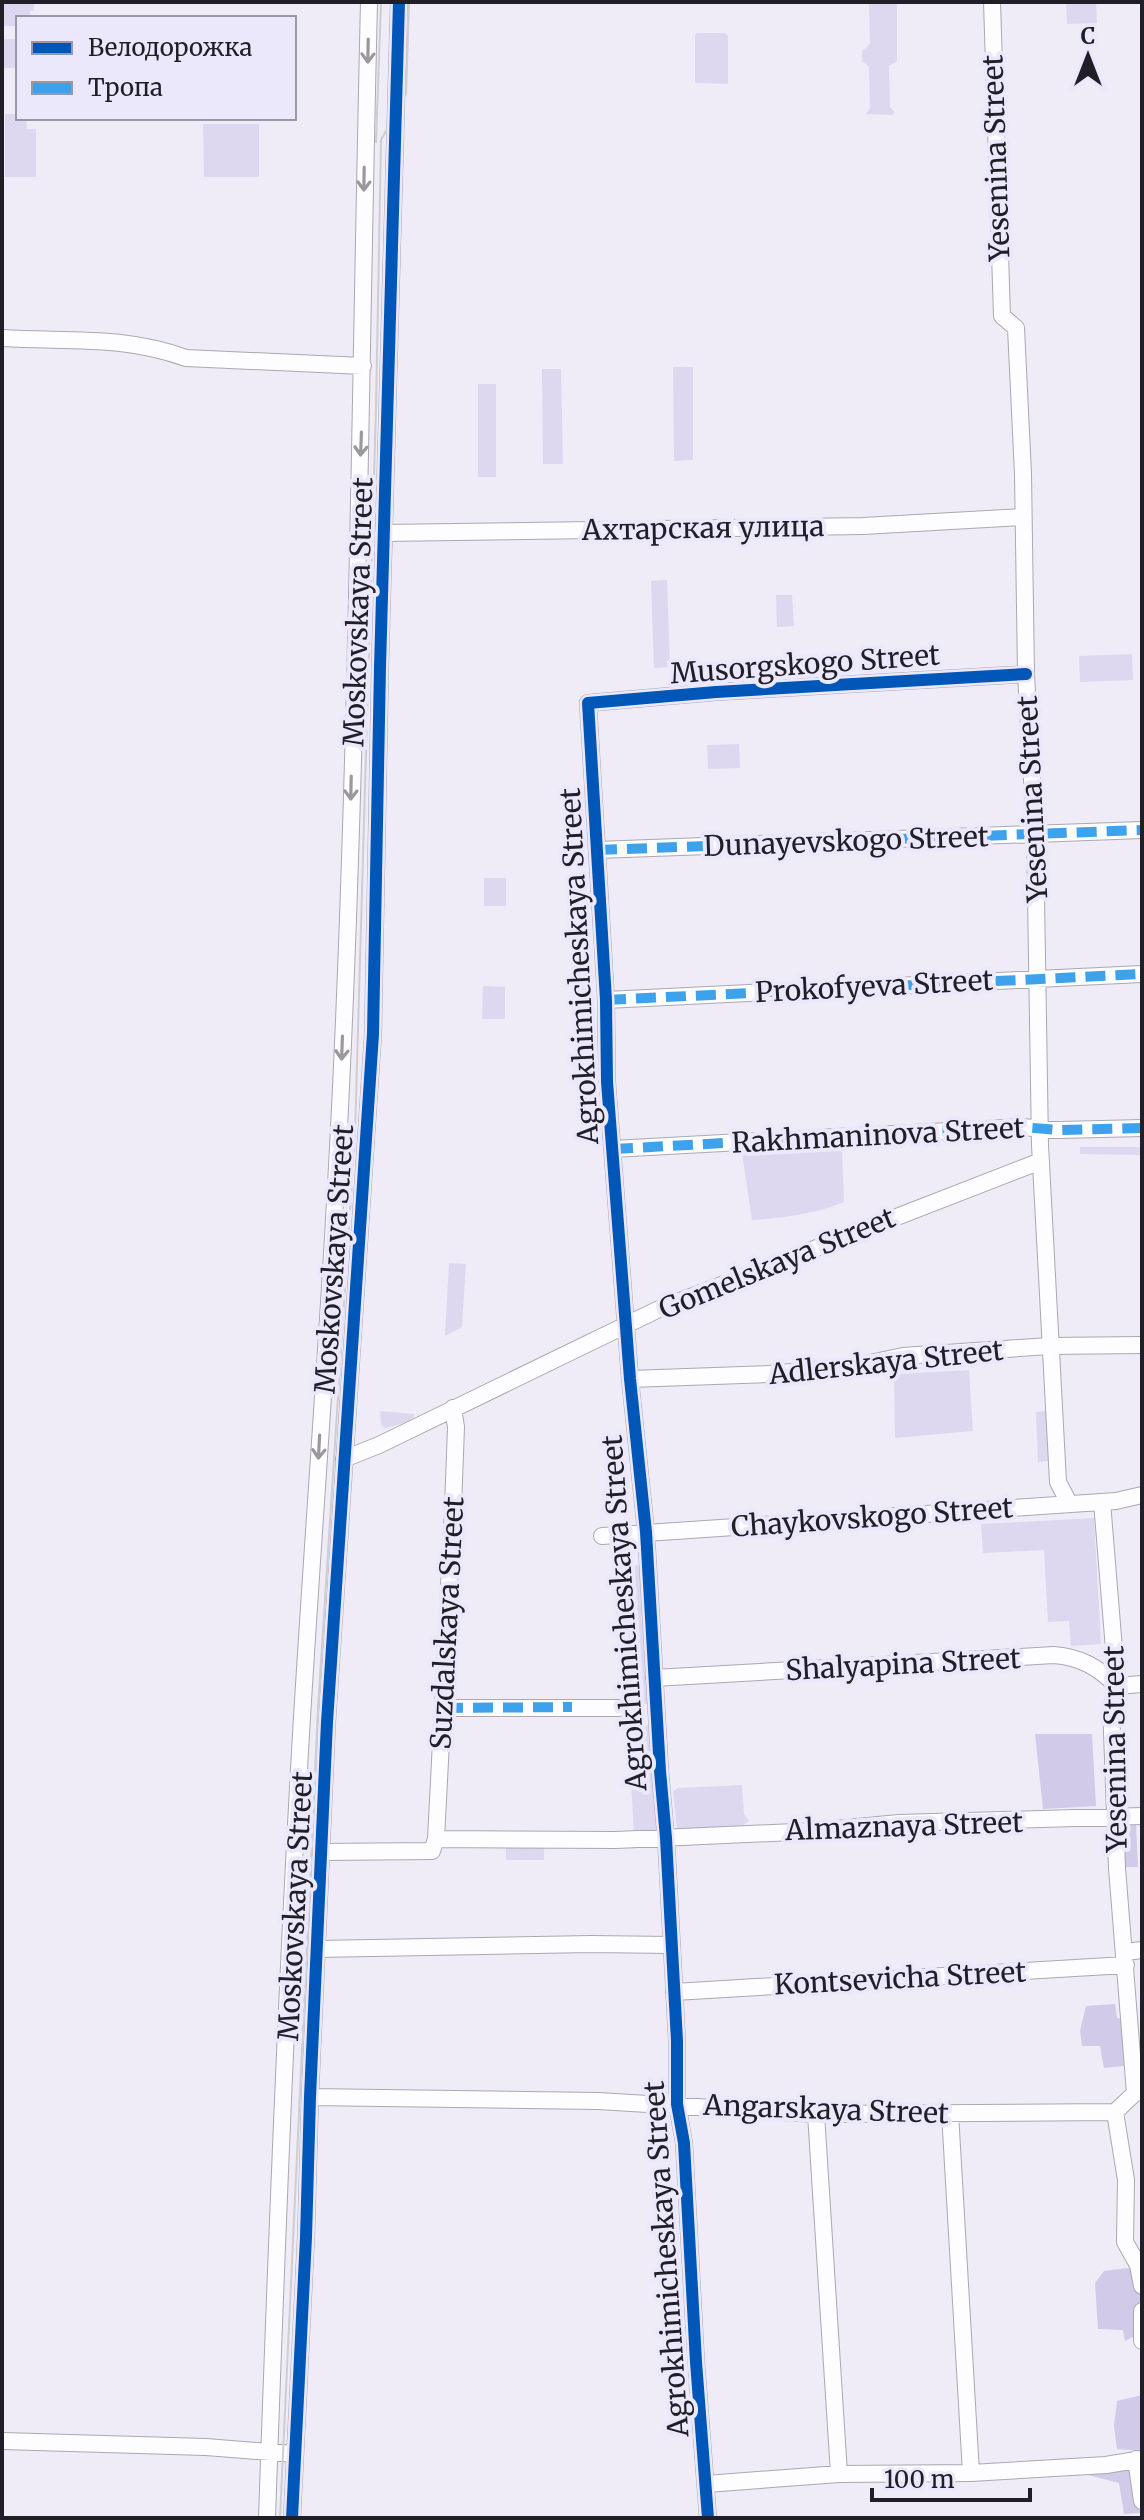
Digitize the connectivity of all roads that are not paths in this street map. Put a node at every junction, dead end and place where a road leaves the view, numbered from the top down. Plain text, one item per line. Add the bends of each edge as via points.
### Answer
1 (369, 2) edge
2 (399, 2) edge
3 (992, 2) edge
4 (2, 338) edge
5 (390, 354) junction
6 (363, 360) junction
7 (362, 414) junction
8 (388, 414) junction
9 (1022, 517) junction
10 (383, 533) junction
11 (1026, 674) junction
12 (588, 703) joint
13 (1142, 830) edge
14 (1035, 833) junction
15 (597, 850) junction
16 (1142, 974) edge
17 (1038, 978) junction
18 (606, 1000) junction
19 (1040, 1126) junction
20 (1142, 1128) edge
21 (613, 1149) junction
22 (1041, 1161) junction
23 (626, 1324) junction
24 (1142, 1345) edge
25 (1049, 1346) junction
26 (630, 1379) junction
27 (453, 1408) junction
28 (344, 1459) junction
29 (1142, 1495) edge
30 (1102, 1502) junction
31 (1069, 1503) junction
32 (646, 1532) junction
33 (602, 1536) dead end
34 (654, 1678) junction
35 (1142, 1684) edge
36 (1117, 1686) junction
37 (443, 1708) junction
38 (619, 1708) dead end
39 (1142, 1816) edge
40 (1117, 1818) junction
41 (666, 1838) junction
42 (436, 1839) junction
43 (321, 1852) junction
44 (671, 1945) junction
45 (317, 1949) junction
46 (1131, 1956) edge
47 (674, 1992) junction
48 (1139, 2092) edge
49 (310, 2097) junction
50 (677, 2104) junction
51 (1115, 2112) junction
52 (950, 2113) junction
53 (816, 2114) junction
54 (1142, 2286) edge
55 (1142, 2311) edge
56 (1142, 2341) edge
57 (2, 2441) edge
58 (296, 2446) junction
59 (269, 2447) junction
60 (1139, 2459) edge
61 (971, 2473) junction
62 (839, 2474) junction
63 (706, 2484) junction
64 (1142, 2501) edge
65 (267, 2510) edge
66 (292, 2510) edge
67 (708, 2518) edge

1 -> 6 street, Moskovskaya Street
2 - 5 street, Moskovskaya Street
3 - 9 street, Yesenina Street via 1002,316 1016,328
4 - 6 street via 115,341 186,358
5 - 6 street via 383,360
5 - 8 street, Moskovskaya Street
6 - 7 street, Moskovskaya Street
7 - 8 street via 381,408
7 -> 59 street, Moskovskaya Street via 339,1132 301,1743
8 - 10 street, Moskovskaya Street
9 - 10 street, Ахтарская улица via 863,526
9 - 11 street, Yesenina Street
10 - 28 street, Moskovskaya Street via 373,1034
11 - 12 street, Musorgskogo Street
11 - 14 street, Yesenina Street
12 - 15 street, Agrokhimicheskaya Street
13 - 14 street, Dunayevskogo Street
14 - 15 street, Dunayevskogo Street
14 - 17 street, Yesenina Street
15 - 18 street, Agrokhimicheskaya Street
16 - 17 street, Prokofyeva Street
17 - 18 street, Prokofyeva Street
17 - 19 street, Yesenina Street
18 - 21 street, Agrokhimicheskaya Street
19 - 20 street, Rakhmaninova Street
19 - 21 street, Rakhmaninova Street
19 - 22 street, Yesenina Street
21 - 23 street, Agrokhimicheskaya Street
22 - 23 street, Gomelskaya Street
22 - 25 street, Yesenina Street
23 - 26 street, Agrokhimicheskaya Street
23 - 27 street, Gomelskaya Street
24 - 25 street, Adlerskaya Street
25 - 26 street, Adlerskaya Street via 903,1356 851,1367 768,1374
25 - 31 street, Yesenina Street via 1058,1482
26 - 32 street, Agrokhimicheskaya Street
27 - 28 street, Gomelskaya Street
27 - 37 street, Suzdalskaya Street
28 - 43 street, Moskovskaya Street
29 - 30 street, Chaykovskogo Street
30 - 31 street, Chaykovskogo Street
30 - 36 street, Yesenina Street
31 - 32 street, Chaykovskogo Street
32 - 33 street, Chaykovskogo Street
32 - 34 street, Agrokhimicheskaya Street
34 - 36 street, Shalyapina Street via 1054,1655 1084,1661
34 - 41 street, Agrokhimicheskaya Street
35 - 36 street
36 - 40 street, Yesenina Street via 1111,1705
37 - 38 street
37 - 42 street, Suzdalskaya Street
39 - 40 street, Almaznaya Street
40 - 41 street, Almaznaya Street via 899,1823
40 - 46 street, Yesenina Street via 1117,1868
41 - 42 street, Almaznaya Street
41 - 44 street, Agrokhimicheskaya Street
42 - 43 street via 432,1851
43 - 45 street, Moskovskaya Street
44 - 45 street
44 - 47 street, Agrokhimicheskaya Street
45 - 49 street, Moskovskaya Street
46 - 47 street, Kontsevicha Street
46 - 48 street, Yesenina Street
47 - 50 street, Agrokhimicheskaya Street
48 - 51 street
49 - 50 street, Angarskaya Street
49 - 58 street, Moskovskaya Street
50 - 53 street, Angarskaya Street
50 - 63 street, Agrokhimicheskaya Street via 684,2143
51 - 52 street, Angarskaya Street
51 - 54 street via 1126,2180 1125,2242
52 - 53 street, Angarskaya Street
52 - 61 street
53 - 62 street
55 - 56 street
57 - 59 street
58 - 59 street
58 - 66 street, Moskovskaya Street
59 - 65 street, Moskovskaya Street
60 - 61 street
60 - 64 street
61 - 62 street
62 - 63 street
63 - 67 street, Agrokhimicheskaya Street
65 - 66 street via 279,2496

